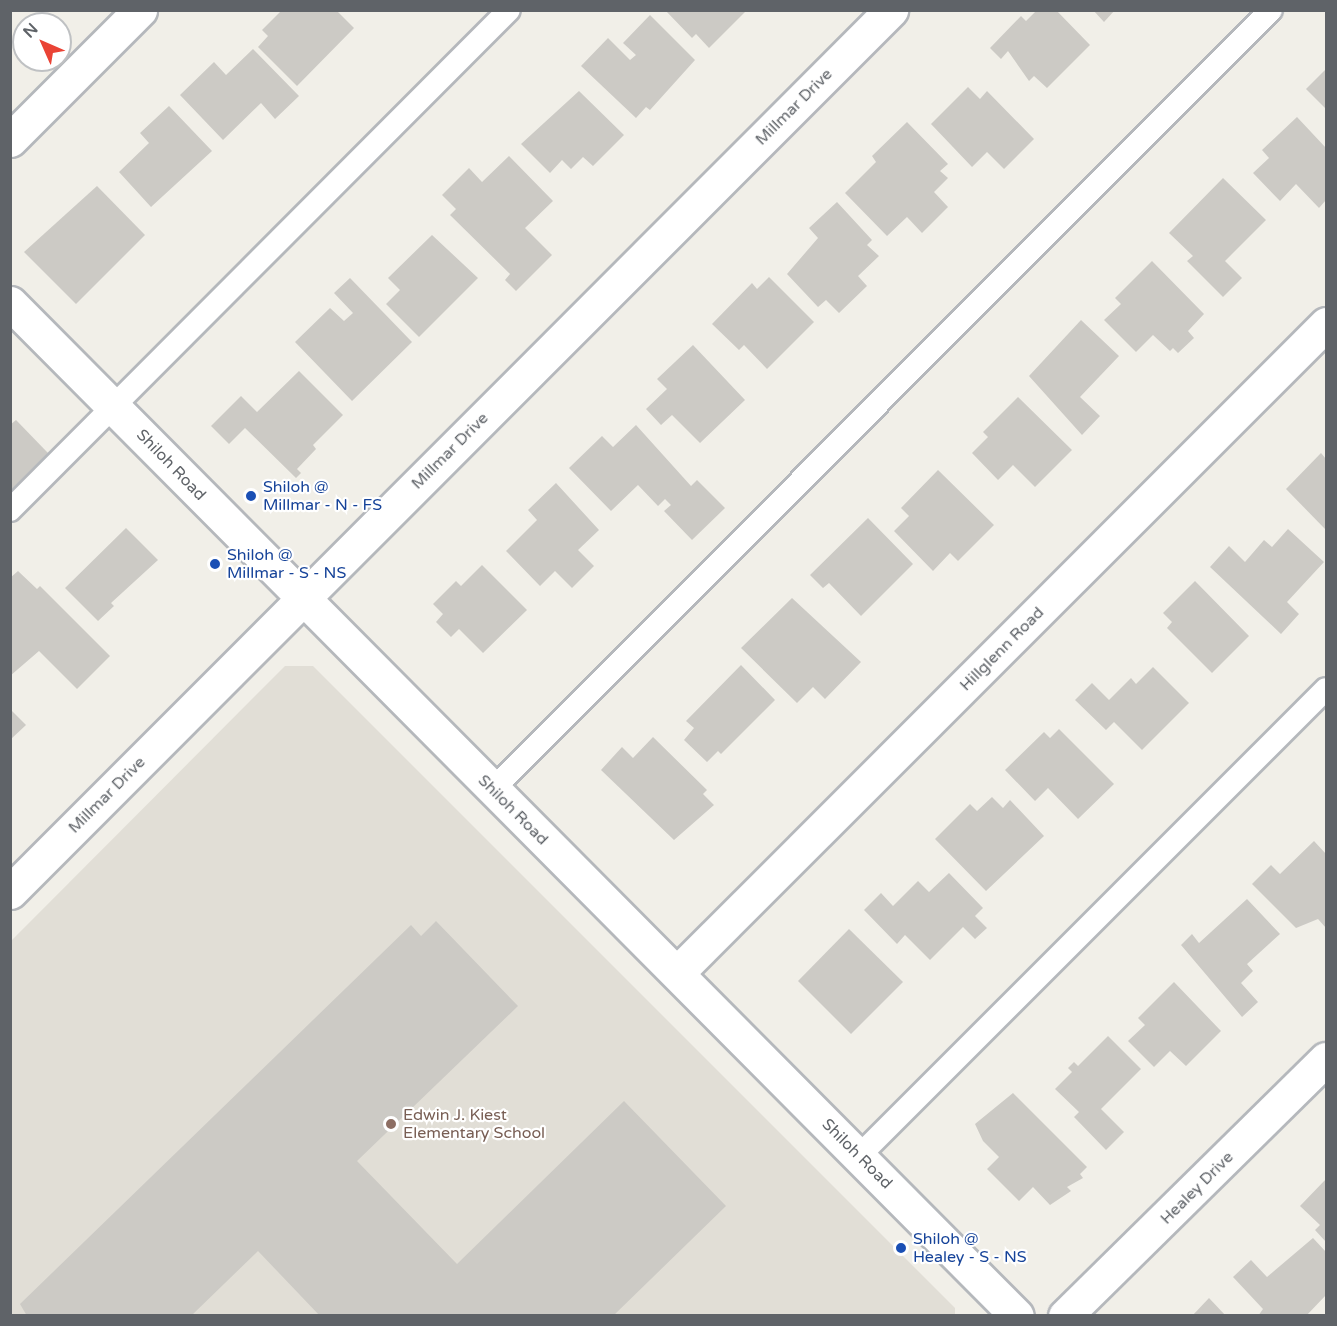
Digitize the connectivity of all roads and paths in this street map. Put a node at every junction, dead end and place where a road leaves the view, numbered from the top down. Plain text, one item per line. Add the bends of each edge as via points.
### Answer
1 (140, 10) edge
2 (509, 10) edge
3 (891, 10) edge
4 (1271, 10) edge
5 (10, 140) edge
6 (10, 303) edge
7 (1326, 324) edge
8 (113, 407) junction
9 (10, 510) edge
10 (302, 599) junction
11 (1326, 689) edge
12 (492, 790) junction
13 (10, 892) edge
14 (677, 973) junction
15 (1326, 1059) edge
16 (859, 1156) junction
17 (1017, 1316) edge
18 (1065, 1316) edge

1 - 5 street
2 - 8 lane
3 - 10 street, Millmar Drive
4 - 12 lane
6 - 8 street, Shiloh Road
7 - 14 street, Hillglenn Road
8 - 9 lane
8 - 10 street, Shiloh Road
10 - 12 street, Shiloh Road
10 - 13 street, Millmar Drive
11 - 16 lane
12 - 14 street, Shiloh Road
14 - 16 street, Shiloh Road
15 - 18 street, Healey Drive
16 - 17 street, Shiloh Road

